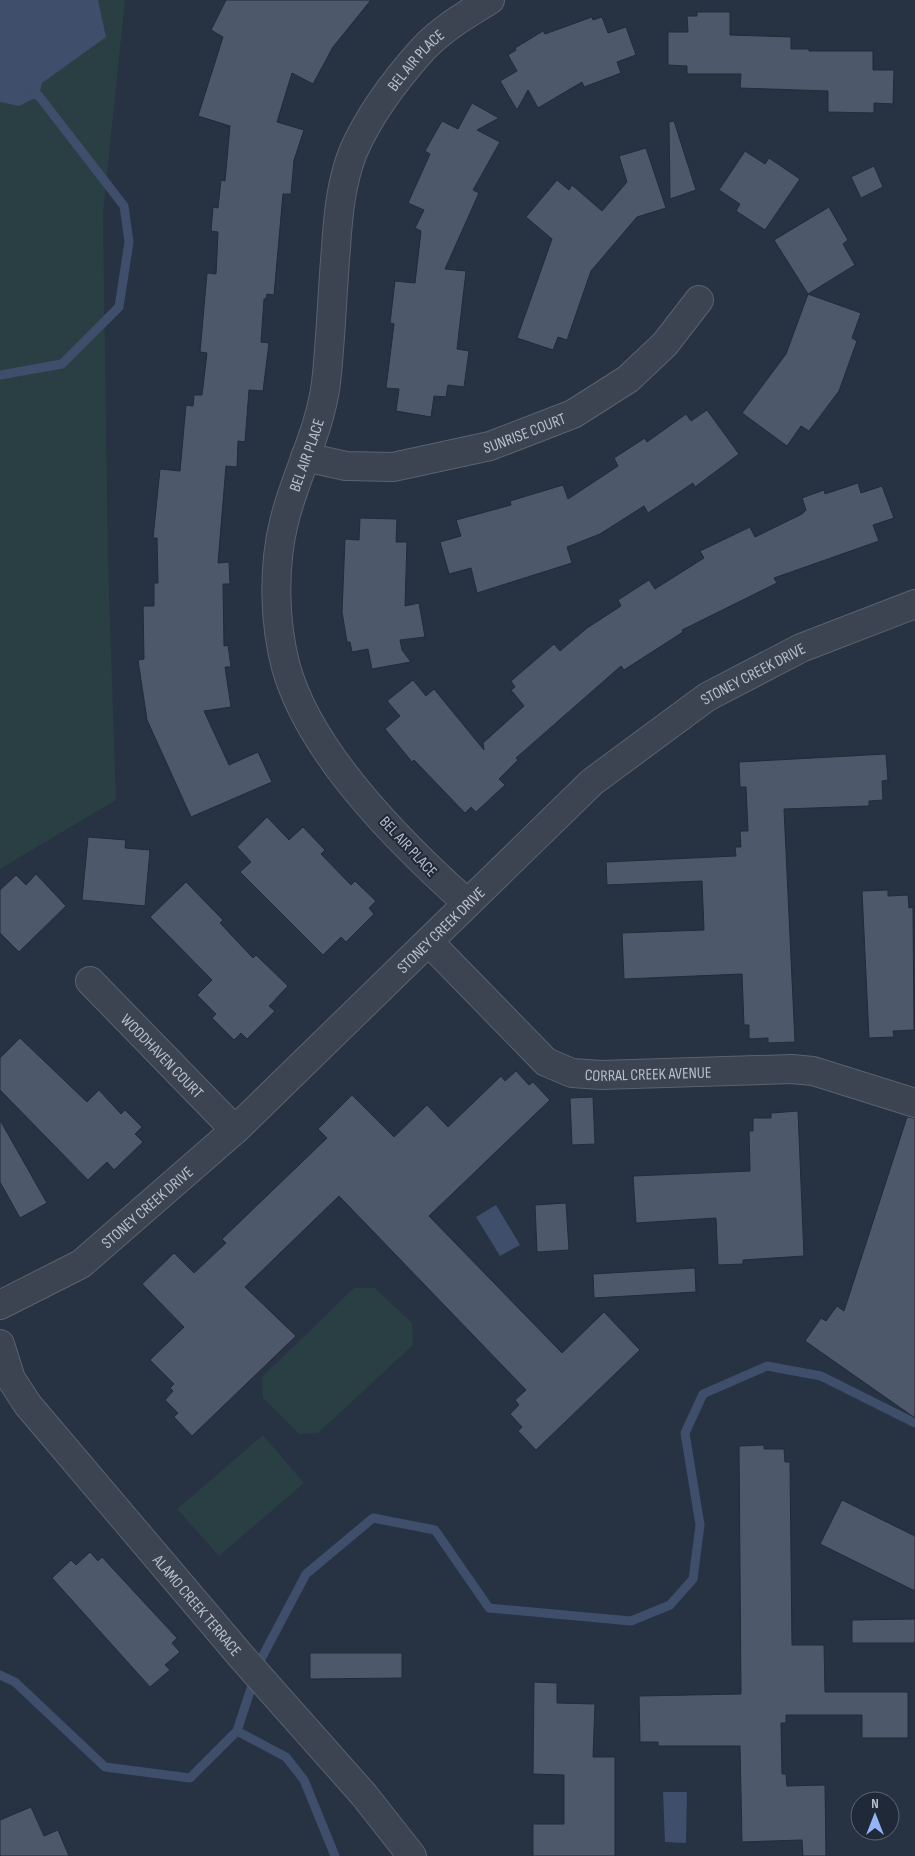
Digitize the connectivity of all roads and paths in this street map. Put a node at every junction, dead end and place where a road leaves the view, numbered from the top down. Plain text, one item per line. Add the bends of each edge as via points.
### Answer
1 (490, 0) edge
2 (699, 300) dead end
3 (306, 457) junction
4 (915, 604) edge
5 (467, 903) junction
6 (429, 942) junction
7 (90, 981) dead end
8 (915, 1103) edge
9 (235, 1130) junction
10 (0, 1305) edge
11 (0, 1344) edge
12 (412, 1856) edge

1 - 3 street, BEL AIR PLACE via 456,21 424,48 372,114 353,152 340,194 325,386
2 - 3 street, SUNRISE COURT via 665,344 628,379 573,414 490,446 393,467 346,466
3 - 5 street, BEL AIR PLACE via 284,523 276,589 278,625 286,668 307,720 355,788 426,867
4 - 5 street, STONEY CREEK DRIVE via 801,648 707,696 592,782
5 - 6 street, STONEY CREEK DRIVE
6 - 8 street, CORRAL CREEK AVENUE via 546,1062 572,1073 601,1075 792,1069 813,1071
6 - 9 street, STONEY CREEK DRIVE
7 - 9 street, WOODHAVEN COURT
9 - 10 street, STONEY CREEK DRIVE via 81,1264
11 - 12 street, ALAMO CREEK TERRACE via 11,1379 28,1404 240,1655 364,1795

